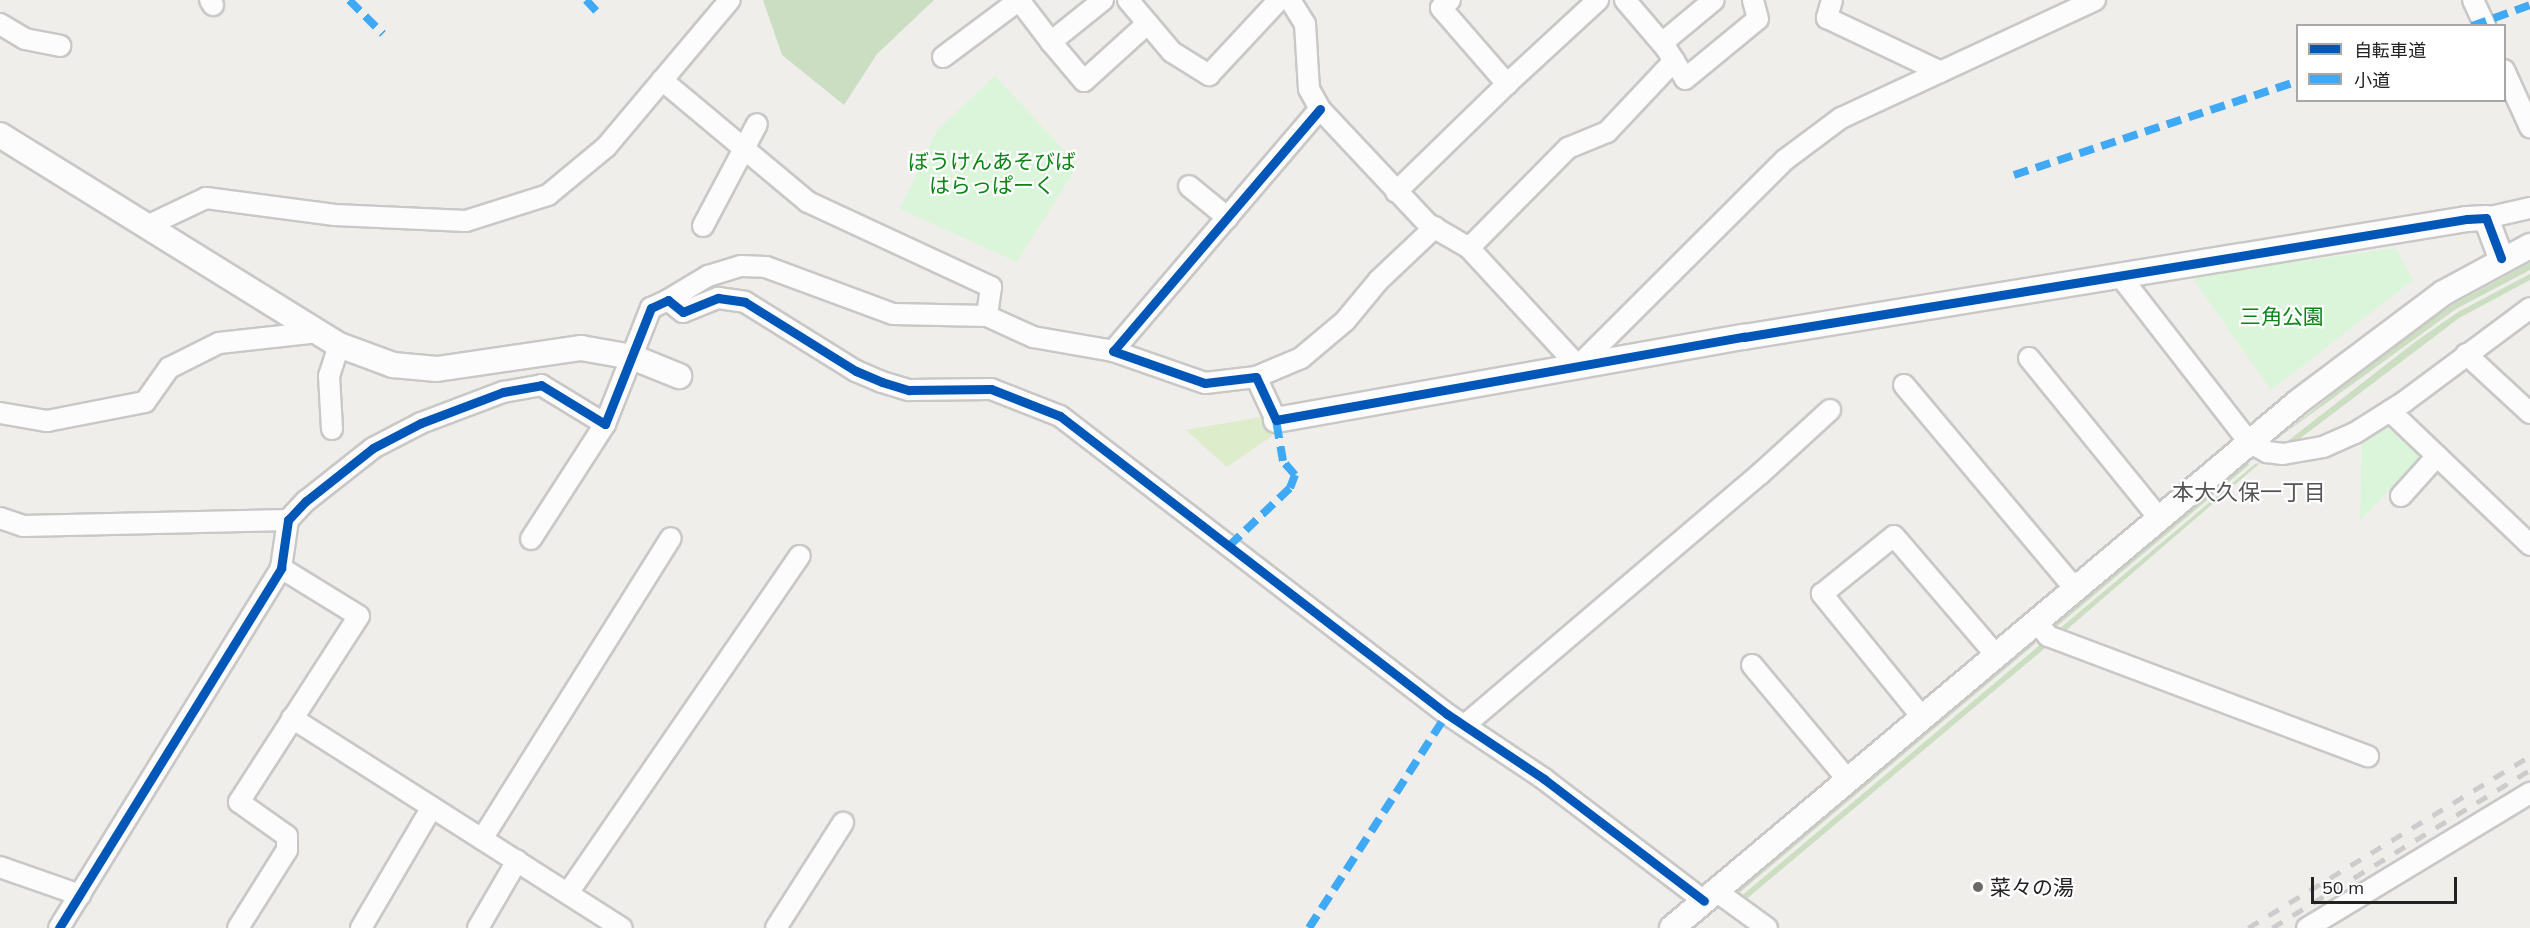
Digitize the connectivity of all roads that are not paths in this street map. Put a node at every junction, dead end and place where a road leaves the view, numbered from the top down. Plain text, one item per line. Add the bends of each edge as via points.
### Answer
1 (730, 0) edge
2 (1103, 0) edge
3 (1128, 0) edge
4 (1289, 0) edge
5 (1450, 0) edge
6 (1598, 0) edge
7 (1625, 0) edge
8 (1714, 0) edge
9 (1753, 0) edge
10 (1832, 0) edge
11 (2473, 0) edge
12 (1018, 1) edge
13 (2082, 2) edge
14 (1148, 23) junction
15 (0, 24) edge
16 (2484, 24) edge
17 (1051, 42) junction
18 (1662, 43) junction
19 (60, 46) dead end
20 (944, 57) dead end
21 (1674, 61) junction
22 (1941, 72) junction
23 (2506, 72) edge
24 (662, 80) junction
25 (1507, 84) junction
26 (1320, 109) junction
27 (757, 124) dead end
28 (2530, 127) edge
29 (0, 135) edge
30 (744, 149) junction
31 (1190, 186) dead end
32 (1396, 192) junction
33 (2530, 207) edge
34 (1228, 218) junction
35 (2486, 218) junction
36 (149, 225) junction
37 (704, 226) dead end
38 (1435, 227) junction
39 (2530, 246) edge
40 (1468, 248) junction
41 (2501, 258) junction
42 (2121, 277) junction
43 (668, 300) junction
44 (2530, 308) edge
45 (987, 316) junction
46 (318, 332) junction
47 (339, 345) junction
48 (1113, 351) junction
49 (2466, 354) junction
50 (632, 357) junction
51 (2029, 358) dead end
52 (1578, 366) junction
53 (679, 376) dead end
54 (1256, 377) junction
55 (1905, 386) dead end
56 (1830, 410) dead end
57 (2390, 411) junction
58 (0, 412) edge
59 (2530, 413) edge
60 (1276, 420) joint
61 (605, 424) junction
62 (332, 429) dead end
63 (2249, 442) junction
64 (2437, 456) junction
65 (2401, 496) dead end
66 (0, 518) edge
67 (2159, 518) junction
68 (288, 520) junction
69 (671, 538) dead end
70 (531, 539) dead end
71 (2530, 545) edge
72 (801, 555) dead end
73 (281, 568) junction
74 (2076, 590) junction
75 (2037, 622) junction
76 (1997, 656) junction
77 (1752, 664) dead end
78 (1922, 717) junction
79 (292, 718) junction
80 (1465, 725) junction
81 (2368, 756) dead end
82 (1847, 779) junction
83 (2530, 793) edge
84 (432, 807) junction
85 (843, 823) dead end
86 (482, 839) junction
87 (517, 861) junction
88 (0, 867) edge
89 (568, 893) junction
90 (80, 895) junction
91 (1710, 896) junction
92 (58, 928) edge
93 (238, 928) edge
94 (361, 928) edge
95 (478, 928) edge
96 (622, 928) edge
97 (776, 928) edge
98 (1672, 928) edge
99 (1767, 928) edge
100 (2307, 928) edge

1 - 24 street
2 - 17 street
3 - 14 street
4 - 14 street via 1209,75 1172,52
4 - 26 street via 1305,24 1309,89
5 - 25 street via 1441,8
6 - 25 street
7 - 18 street
8 - 18 street
9 - 21 street via 1758,19 1685,79
10 - 22 street via 1827,18
11 - 16 street
12 - 17 street
12 - 20 street
13 - 22 street
14 - 17 street via 1084,81
15 - 19 street via 25,39
18 - 21 street
21 - 40 street via 1607,132 1568,148
22 - 52 street via 1841,118 1786,159
23 - 28 street
24 - 30 street
24 - 36 street via 580,172 548,195 504,212 466,220 335,215 206,198
25 - 32 street
26 - 32 street
26 - 34 street
27 - 30 street
29 - 36 street
30 - 37 street
30 - 45 street via 808,202 991,287
31 - 34 street
32 - 38 street
33 - 35 street
34 - 48 street
35 - 41 street
35 - 42 street
36 - 46 street
38 - 40 street
38 - 54 street via 1379,280 1345,321 1301,358
39 - 41 street
40 - 52 street
41 - 63 street via 2403,321
42 - 52 street
42 - 63 street
43 - 45 street via 708,276 741,266 766,267 892,314
43 - 50 street via 651,308
43 - 80 street via 683,312 718,298 745,302 856,371 882,382 909,390 991,389 1060,416
44 - 49 street
45 - 48 street via 1033,337
46 - 47 street
46 - 58 street via 219,343 169,368 145,402 47,421
47 - 50 street via 393,365 438,369 582,348
47 - 62 street via 329,376
48 - 54 street via 1205,383
49 - 57 street
49 - 59 street
50 - 53 street
50 - 61 street
51 - 67 street
52 - 60 street
54 - 60 street
55 - 74 street
56 - 80 street
57 - 63 street via 2355,433 2292,455 2267,452
57 - 64 street
61 - 68 street via 541,386 503,392 421,423 373,448
61 - 70 street
63 - 67 street
64 - 65 street
64 - 71 street
66 - 68 street via 23,526
67 - 74 street
68 - 73 street
69 - 86 street
72 - 89 street
73 - 79 street via 359,616
73 - 90 street
74 - 75 street
75 - 76 street
75 - 81 street via 2048,636
76 - 78 street
76 - 78 street via 1894,536 1822,594
77 - 82 street
78 - 82 street
79 - 84 street
79 - 93 street via 239,802 287,836 287,850
80 - 91 street
82 - 91 street
83 - 100 street
84 - 86 street
84 - 94 street
85 - 97 street
86 - 87 street
87 - 89 street
87 - 95 street
88 - 90 street
89 - 96 street
90 - 92 street
91 - 98 street
91 - 99 street

